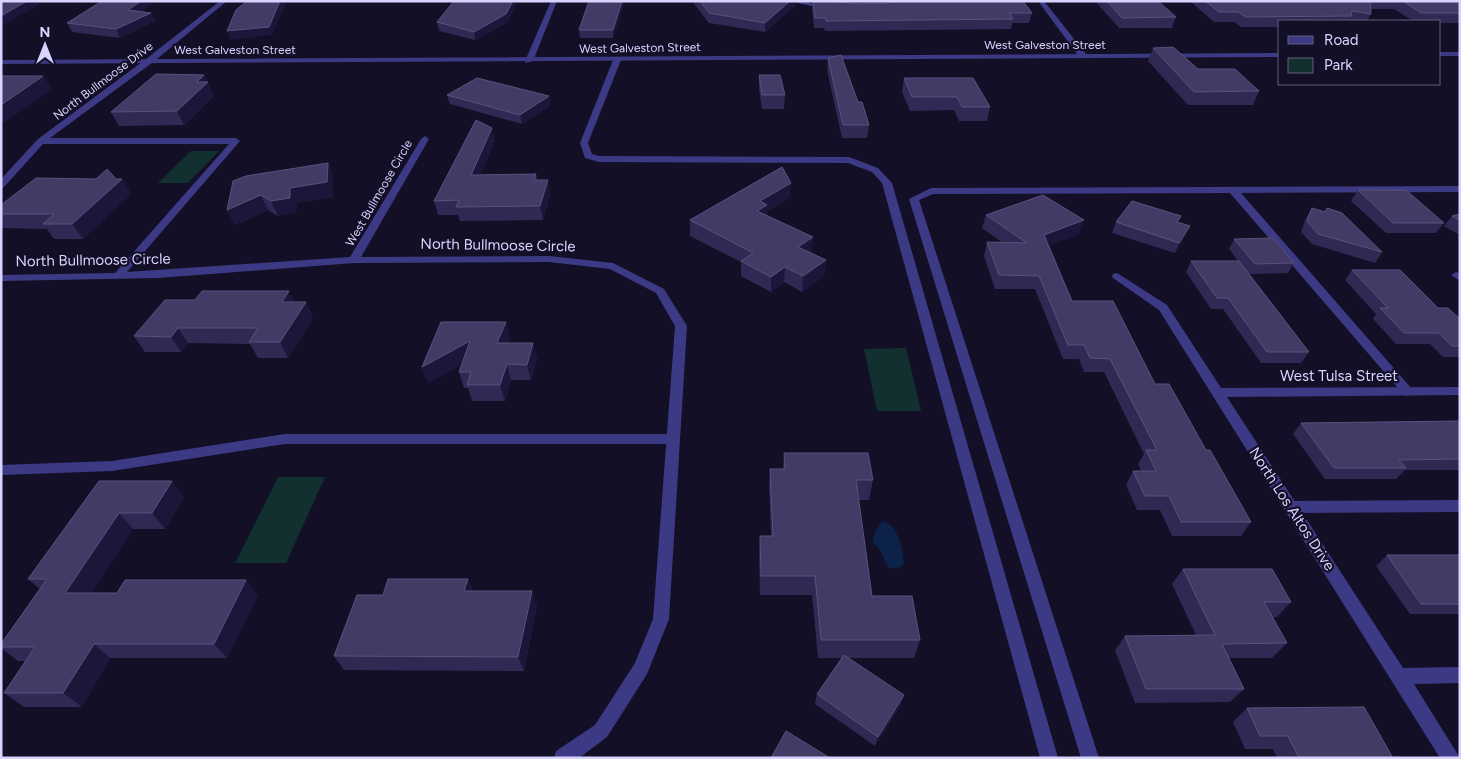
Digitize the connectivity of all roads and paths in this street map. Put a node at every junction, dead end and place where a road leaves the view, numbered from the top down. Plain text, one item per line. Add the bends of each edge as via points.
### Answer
1 (224, 1) edge
2 (554, 1) edge
3 (792, 1) edge
4 (1040, 1) edge
5 (841, 9) edge
6 (1441, 54) edge
7 (1460, 54) edge
8 (1278, 55) edge
9 (1083, 56) junction
10 (529, 60) junction
11 (617, 60) junction
12 (148, 61) junction
13 (1, 62) edge
14 (425, 139) dead end
15 (41, 141) junction
16 (1, 185) edge
17 (1460, 189) edge
18 (1234, 191) junction
19 (354, 260) junction
20 (117, 276) junction
21 (1117, 276) dead end
22 (1, 278) edge
23 (1460, 391) edge
24 (1408, 392) junction
25 (1218, 393) junction
26 (674, 439) junction
27 (1, 470) edge
28 (1460, 506) edge
29 (1291, 507) junction
30 (1460, 675) edge
31 (1399, 676) junction
32 (563, 758) edge
33 (1049, 758) edge
34 (1090, 758) edge
35 (1451, 758) edge

1 - 12 street, North Bullmoose Drive
2 - 10 street
3 - 5 street via 807,6
4 - 9 street
6 - 7 street
8 - 9 street, West Galveston Street
9 - 11 street, West Galveston Street
10 - 11 street, West Galveston Street
10 - 12 street, West Galveston Street
11 - 33 street via 584,143 588,156 599,159 848,160 876,169 887,182
12 - 13 street, West Galveston Street
12 - 15 street, North Bullmoose Drive
14 - 19 street, West Bullmoose Circle
15 - 16 street, North Bullmoose Drive
15 - 20 street via 236,141
17 - 18 street
18 - 24 street
18 - 34 street via 931,191 914,199
19 - 20 street, North Bullmoose Circle via 158,276
19 - 26 street, North Bullmoose Circle via 549,259 614,266 660,292 681,326
20 - 22 street, North Bullmoose Circle
21 - 25 street, North Los Altos Drive via 1163,308
23 - 24 street, West Tulsa Street
24 - 25 street, West Tulsa Street
25 - 29 street, North Los Altos Drive
26 - 27 street via 285,439 113,465
26 - 32 street, North Bullmoose Circle via 661,619 641,668 600,731
28 - 29 street
29 - 31 street, North Los Altos Drive
30 - 31 street
31 - 35 street, North Los Altos Drive

